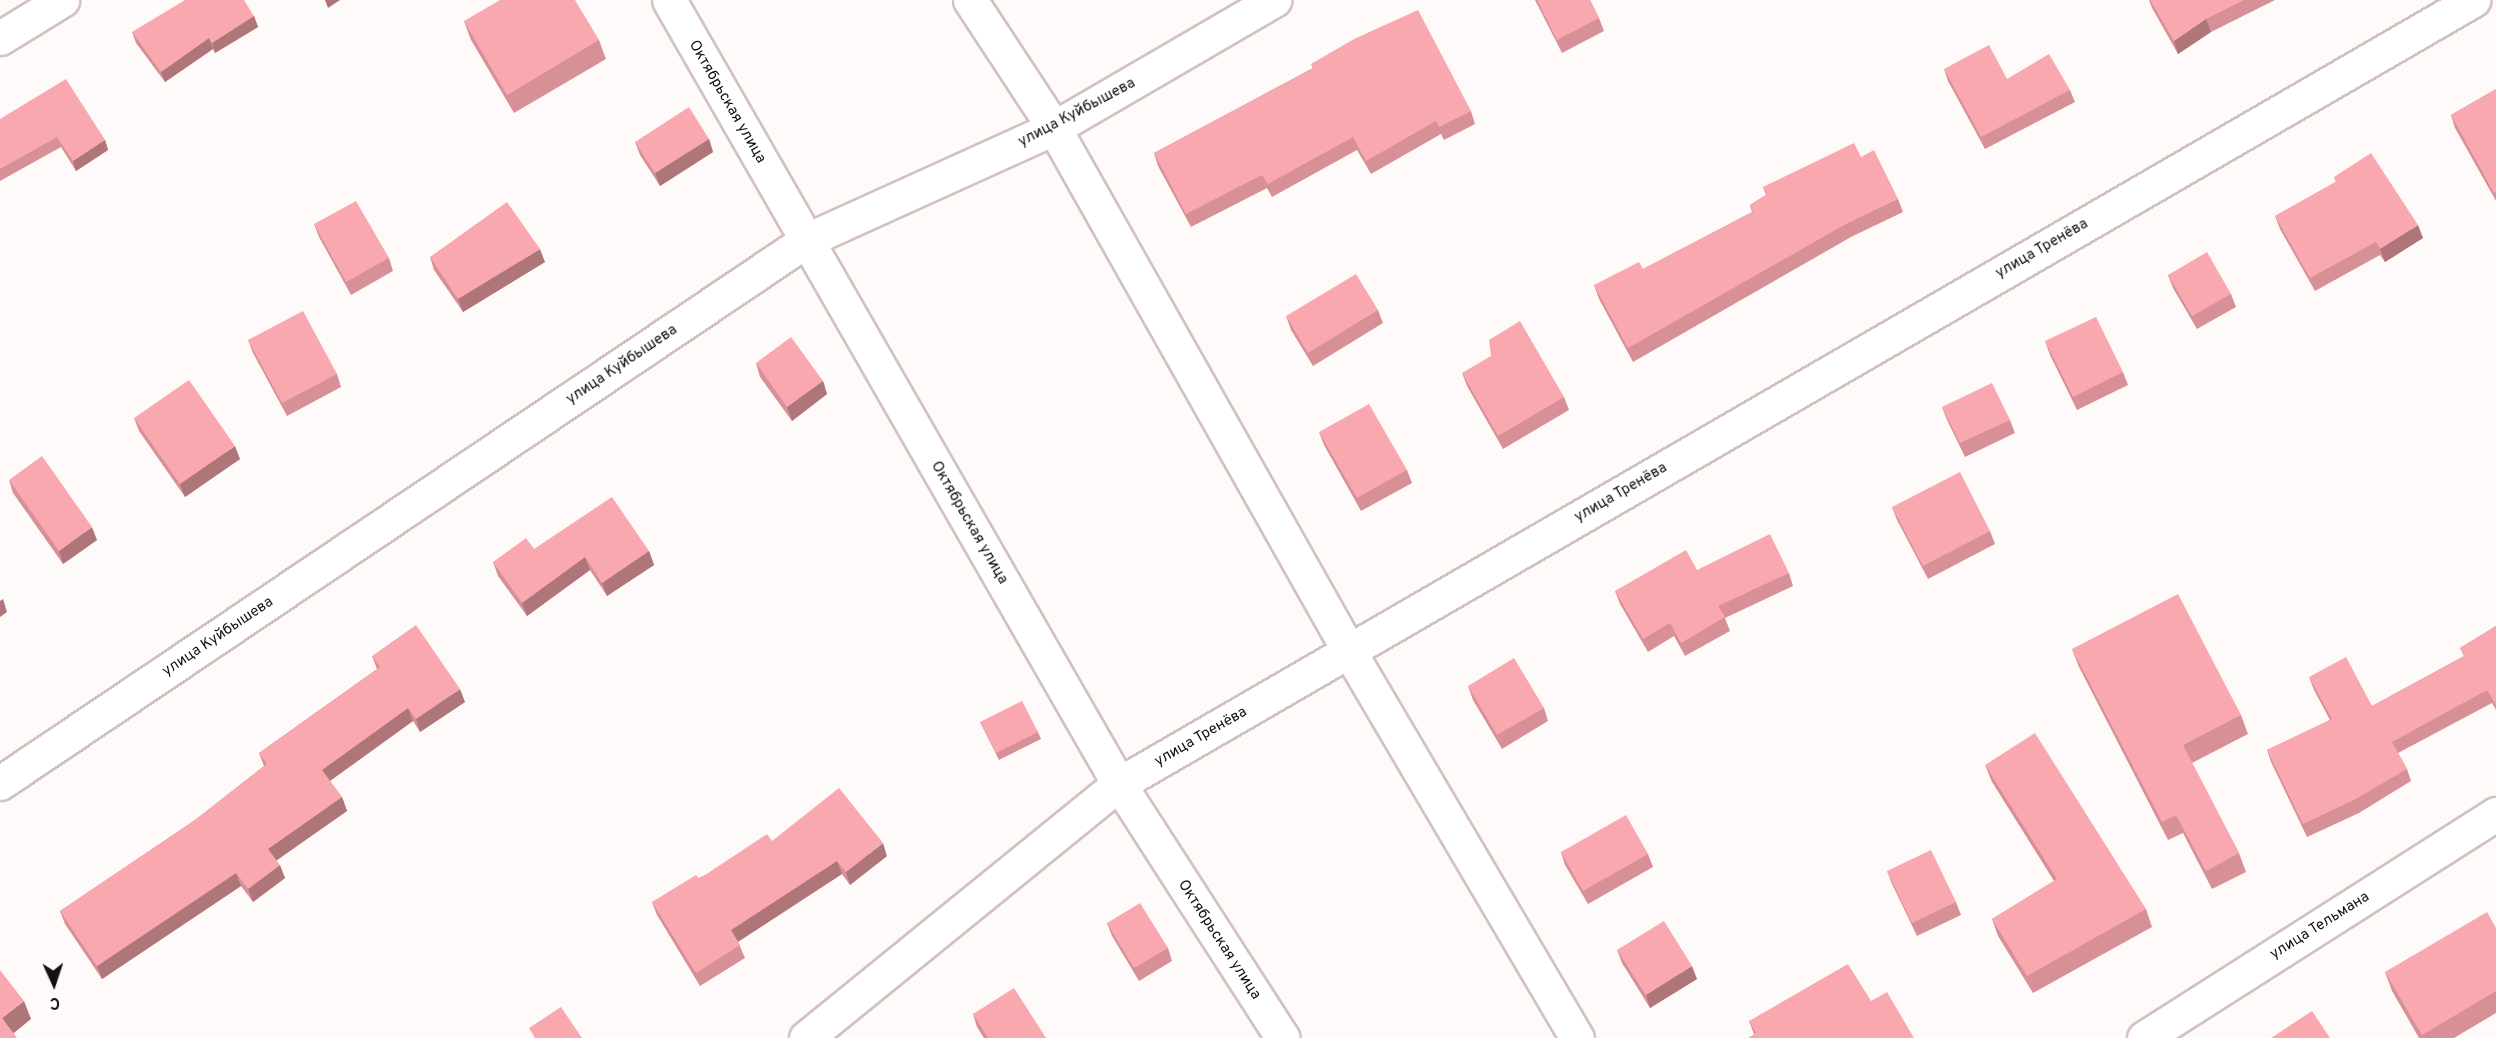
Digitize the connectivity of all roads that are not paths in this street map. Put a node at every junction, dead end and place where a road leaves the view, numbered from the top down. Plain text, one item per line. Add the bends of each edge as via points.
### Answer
1 (62, 0) edge
2 (669, 0) edge
3 (970, 0) edge
4 (1274, 0) edge
5 (2473, 0) edge
6 (0, 38) edge
7 (1054, 128) junction
8 (807, 240) junction
9 (1349, 651) junction
10 (0, 783) edge
11 (1119, 784) junction
12 (2496, 814) edge
13 (806, 1038) edge
14 (1283, 1038) edge
15 (1576, 1038) edge
16 (2144, 1038) edge

1 - 6 street
2 - 8 street, Октябрьская улица
3 - 7 street
4 - 7 street, улица Куйбышева
5 - 9 street, улица Тренёва
7 - 8 street, улица Куйбышева
7 - 9 street
8 - 10 street, улица Куйбышева
8 - 11 street, Октябрьская улица
9 - 11 street, улица Тренёва
9 - 15 street
11 - 13 street, улица Тренёва
11 - 14 street, Октябрьская улица
12 - 16 street, улица Тельмана

